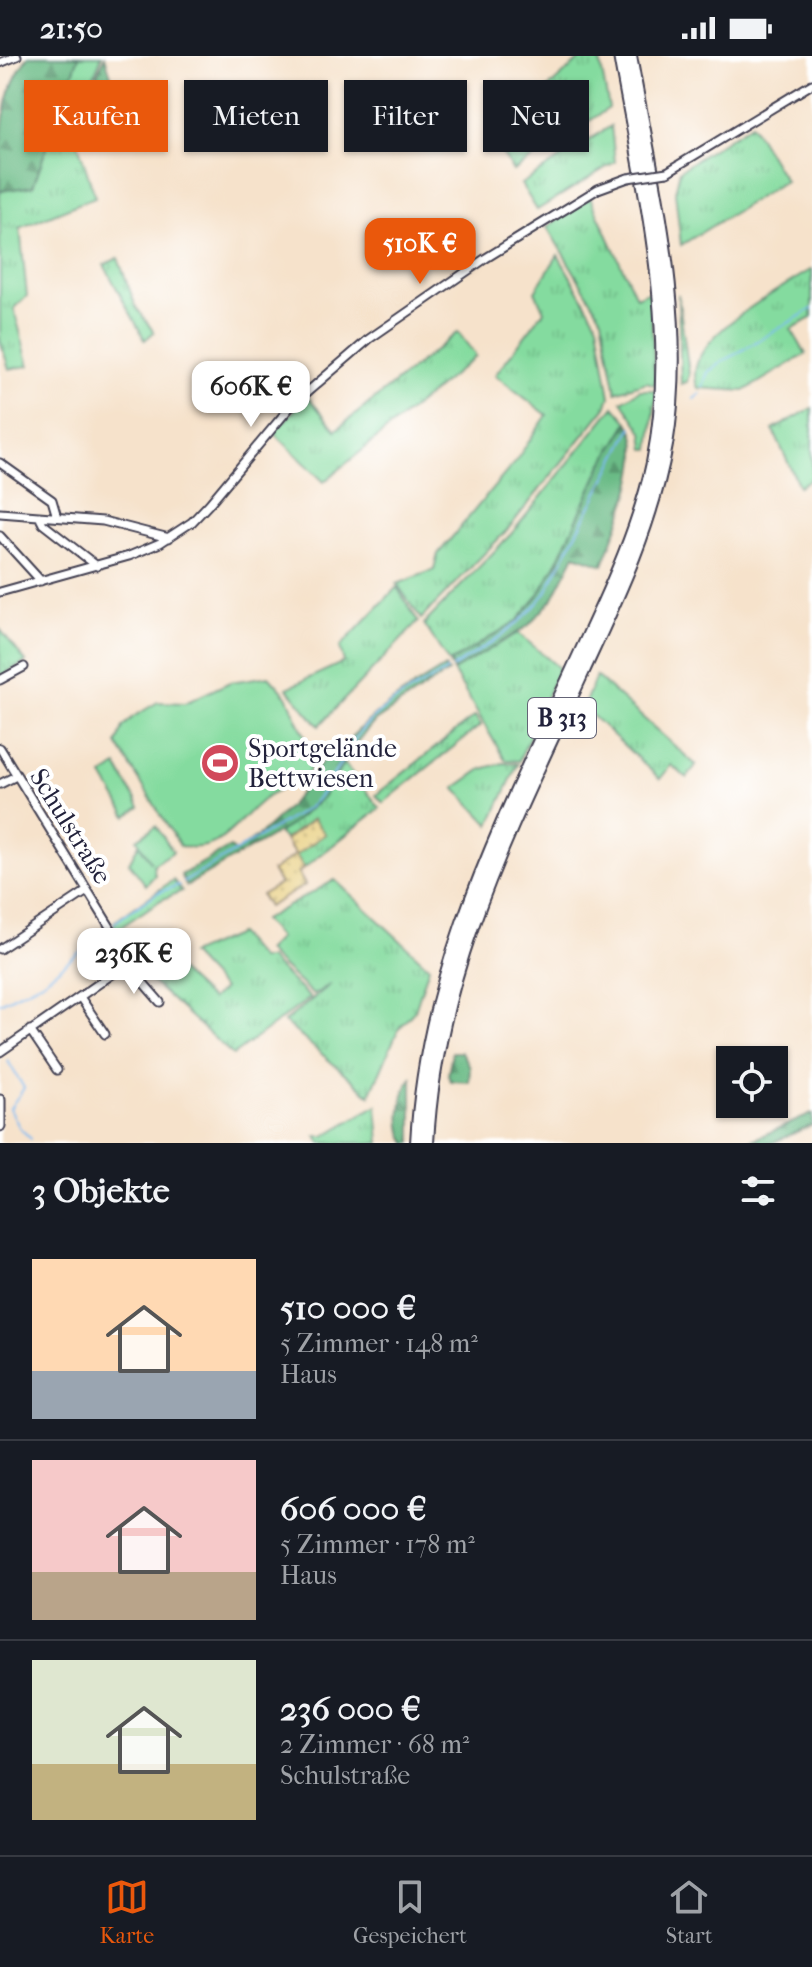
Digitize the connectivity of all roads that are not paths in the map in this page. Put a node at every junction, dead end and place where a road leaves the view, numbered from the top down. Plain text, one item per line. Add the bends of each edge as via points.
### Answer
1 (17, 56) edge
2 (620, 56) edge
3 (630, 56) edge
4 (0, 63) edge
5 (812, 84) edge
6 (668, 378) junction
7 (667, 397) junction
8 (0, 463) edge
9 (0, 513) edge
10 (39, 516) junction
11 (57, 517) junction
12 (0, 536) edge
13 (169, 538) junction
14 (97, 566) junction
15 (41, 581) junction
16 (0, 592) edge
17 (24, 667) dead end
18 (0, 680) edge
19 (0, 748) edge
20 (16, 776) junction
21 (0, 784) edge
22 (87, 891) junction
23 (0, 949) edge
24 (127, 964) junction
25 (80, 997) junction
26 (160, 1002) dead end
27 (30, 1030) junction
28 (105, 1034) dead end
29 (19, 1038) junction
30 (0, 1044) edge
31 (0, 1052) edge
32 (57, 1070) dead end
33 (0, 1100) edge
34 (0, 1126) edge
35 (417, 1143) edge
36 (427, 1143) edge

1 - 4 street
2 - 6 highway, B 313
3 - 6 highway, B 313 via 662,251
5 - 13 street, bridge via 667,172 598,189 486,258 360,347 291,406 209,504
6 - 7 highway, B 313
7 - 35 highway, B 313 via 631,538 472,892 446,969 423,1074
7 - 36 highway, B 313 via 661,469 641,538 483,892 456,968 435,1061
8 - 11 street via 52,500
9 - 10 street
10 - 11 street
10 - 14 street
11 - 13 street via 103,521
12 - 15 street
13 - 14 street
14 - 15 street
15 - 16 street
17 - 18 street
19 - 20 street, Schulstraße
20 - 21 street
20 - 22 street, Schulstraße
22 - 23 street
22 - 24 street, Schulstraße via 128,956
24 - 25 street
24 - 26 street, Schulstraße
25 - 27 street
25 - 28 street
27 - 29 street
27 - 32 street
29 - 30 street
29 - 31 street
33 - 34 street

